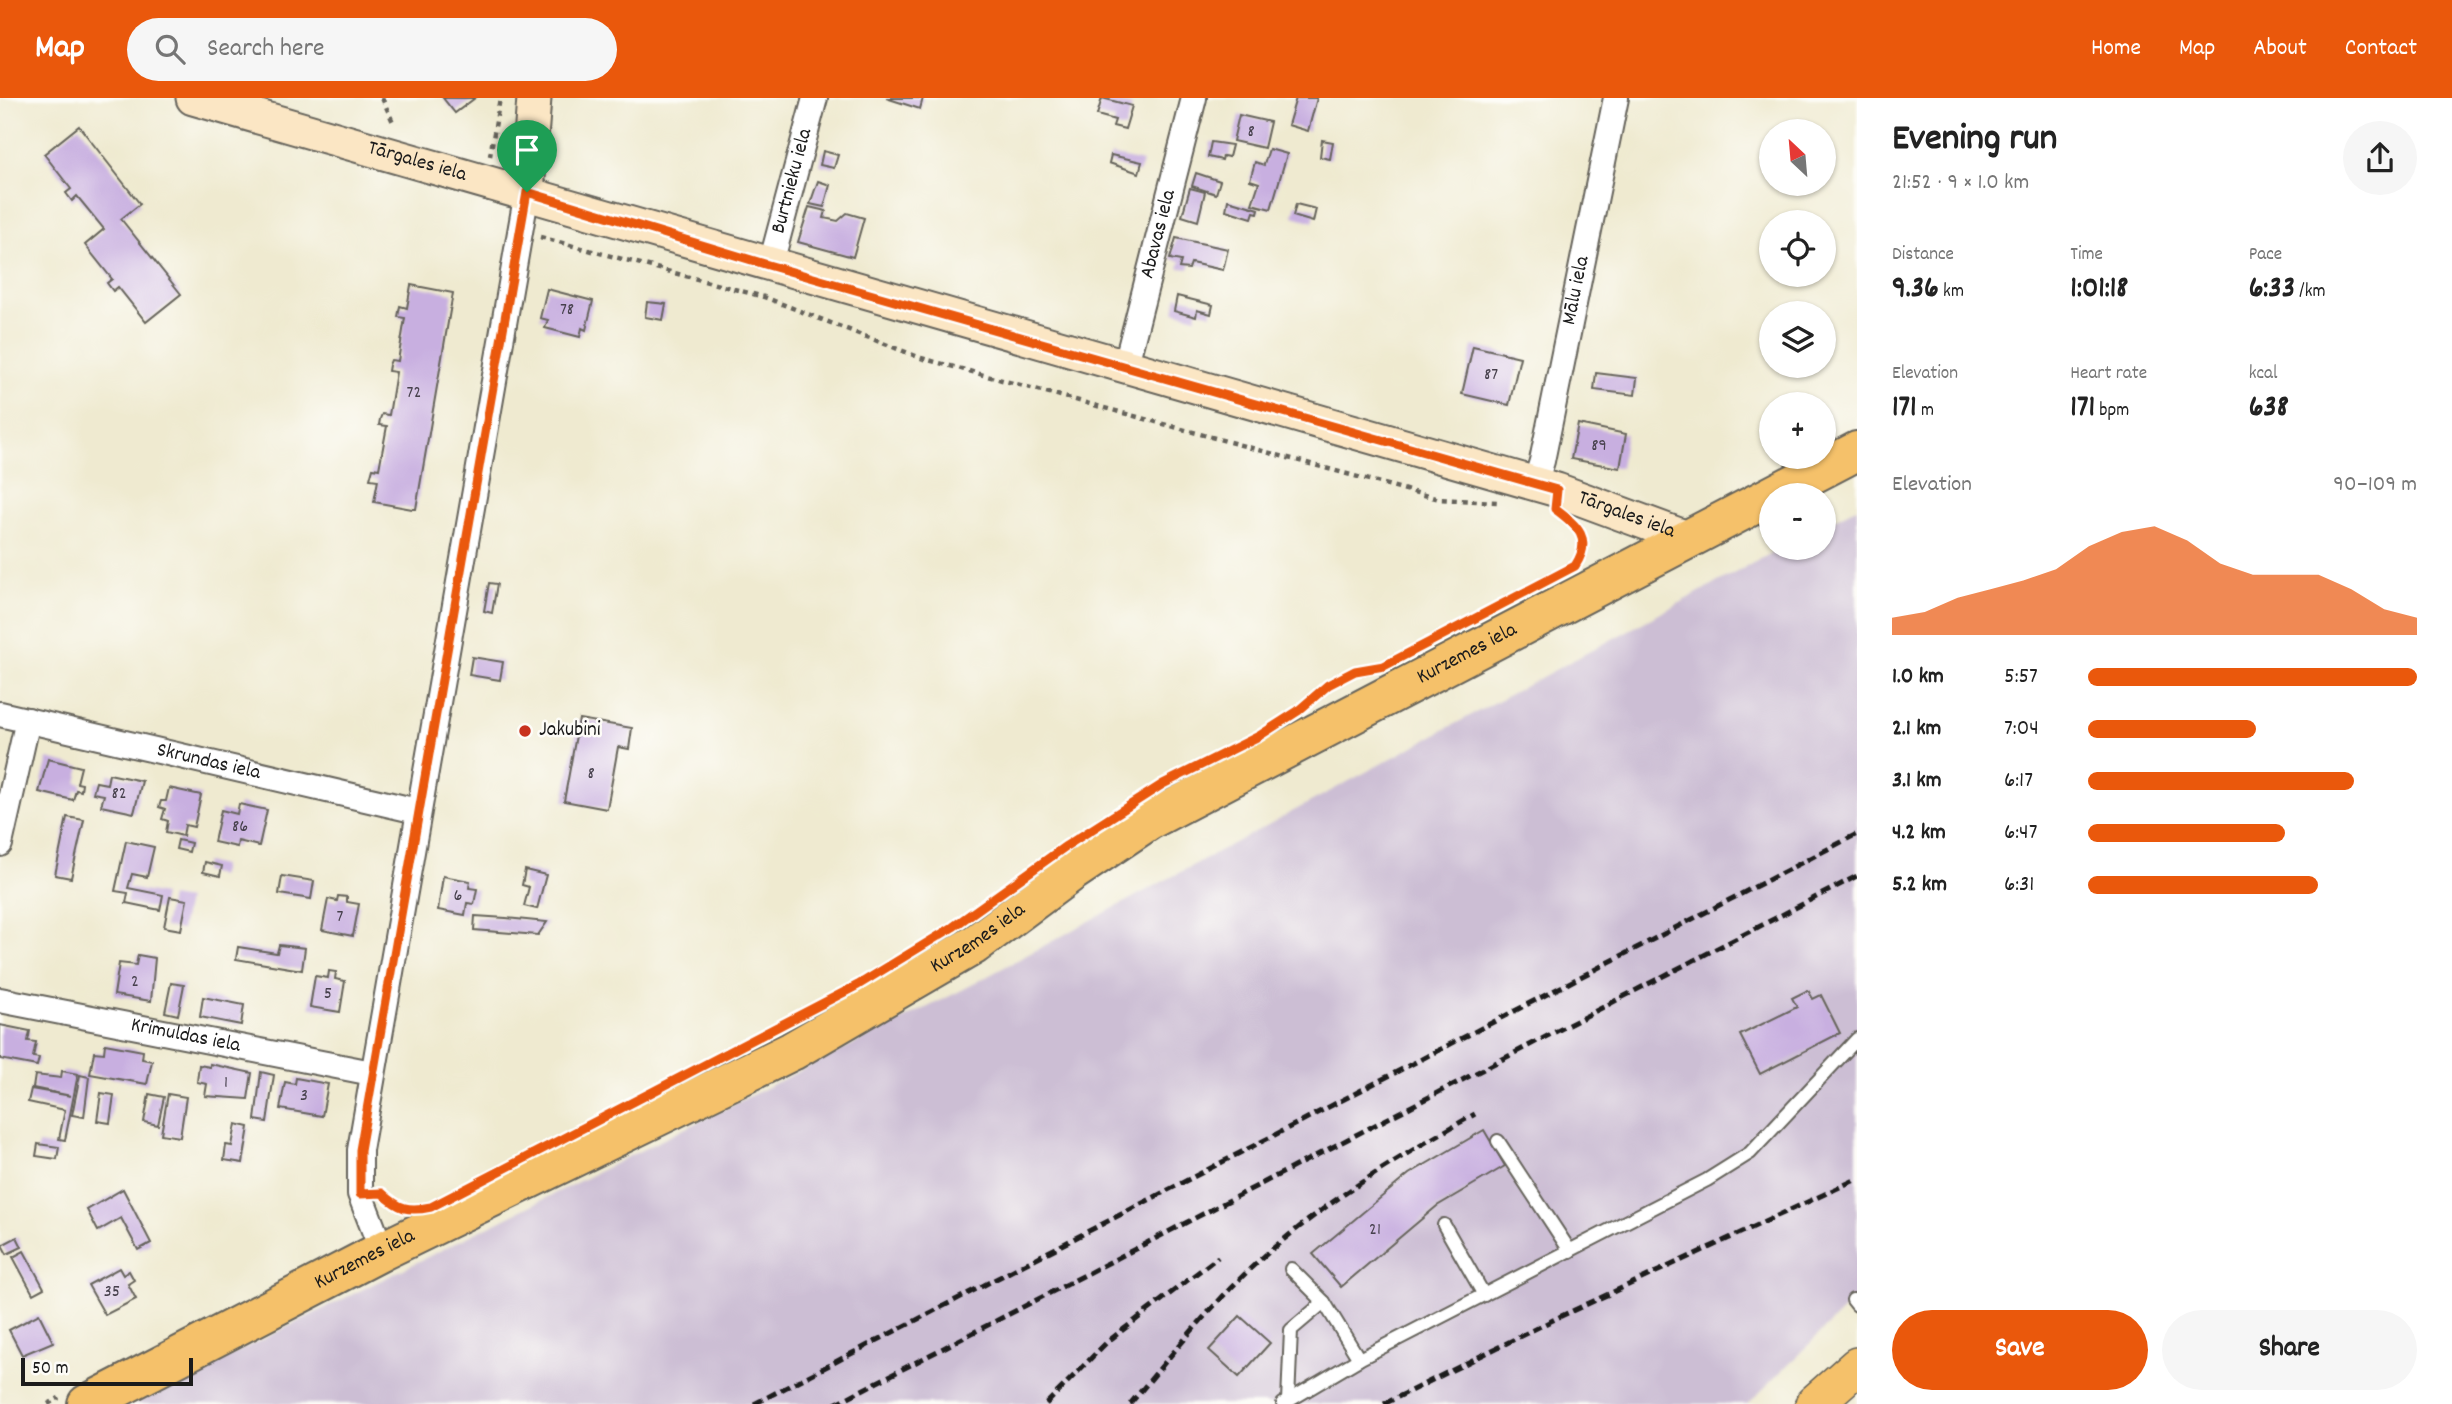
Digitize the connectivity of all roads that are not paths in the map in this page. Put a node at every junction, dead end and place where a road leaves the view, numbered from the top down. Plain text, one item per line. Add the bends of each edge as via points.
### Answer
1 (193, 98) edge
2 (534, 98) edge
3 (815, 98) edge
4 (1194, 98) edge
5 (1616, 98) edge
6 (527, 192) junction
7 (768, 265) junction
8 (1125, 368) junction
9 (1857, 451) edge
10 (1546, 487) junction
11 (1687, 538) junction
12 (0, 714) edge
13 (28, 720) junction
14 (417, 811) junction
15 (0, 844) edge
16 (0, 1000) edge
17 (1857, 1039) edge
18 (372, 1073) junction
19 (1498, 1142) dead end
20 (1444, 1225) dead end
21 (382, 1251) junction
22 (1570, 1251) junction
23 (1291, 1269) dead end
24 (1484, 1295) junction
25 (1324, 1302) junction
26 (1359, 1359) junction
27 (1857, 1366) edge
28 (74, 1401) edge
29 (1285, 1402) edge
30 (1814, 1404) edge

1 - 6 street, Tārgales iela via 484,184
2 - 6 street
3 - 7 street, Burtnieku iela
4 - 8 street, Abavas iela
5 - 10 street, Mālu iela via 1542,461
6 - 7 street, Tārgales iela
6 - 14 street
7 - 8 street, Tārgales iela
8 - 10 street, Tārgales iela
9 - 11 highway, Kurzemes iela
10 - 11 street, Tārgales iela
11 - 21 highway, Kurzemes iela via 1148,821 974,945 792,1051
12 - 13 street, Skrundas iela
13 - 14 street, Skrundas iela
13 - 15 street
14 - 18 street
16 - 18 street, Krimuldas iela
17 - 22 lane via 1749,1153 1707,1180
18 - 21 street via 360,1150 360,1194
19 - 22 lane
20 - 24 lane
21 - 28 highway, Kurzemes iela
22 - 24 lane
23 - 25 lane
24 - 26 lane
25 - 26 lane
25 - 29 lane via 1291,1330
26 - 29 lane
27 - 30 main road

